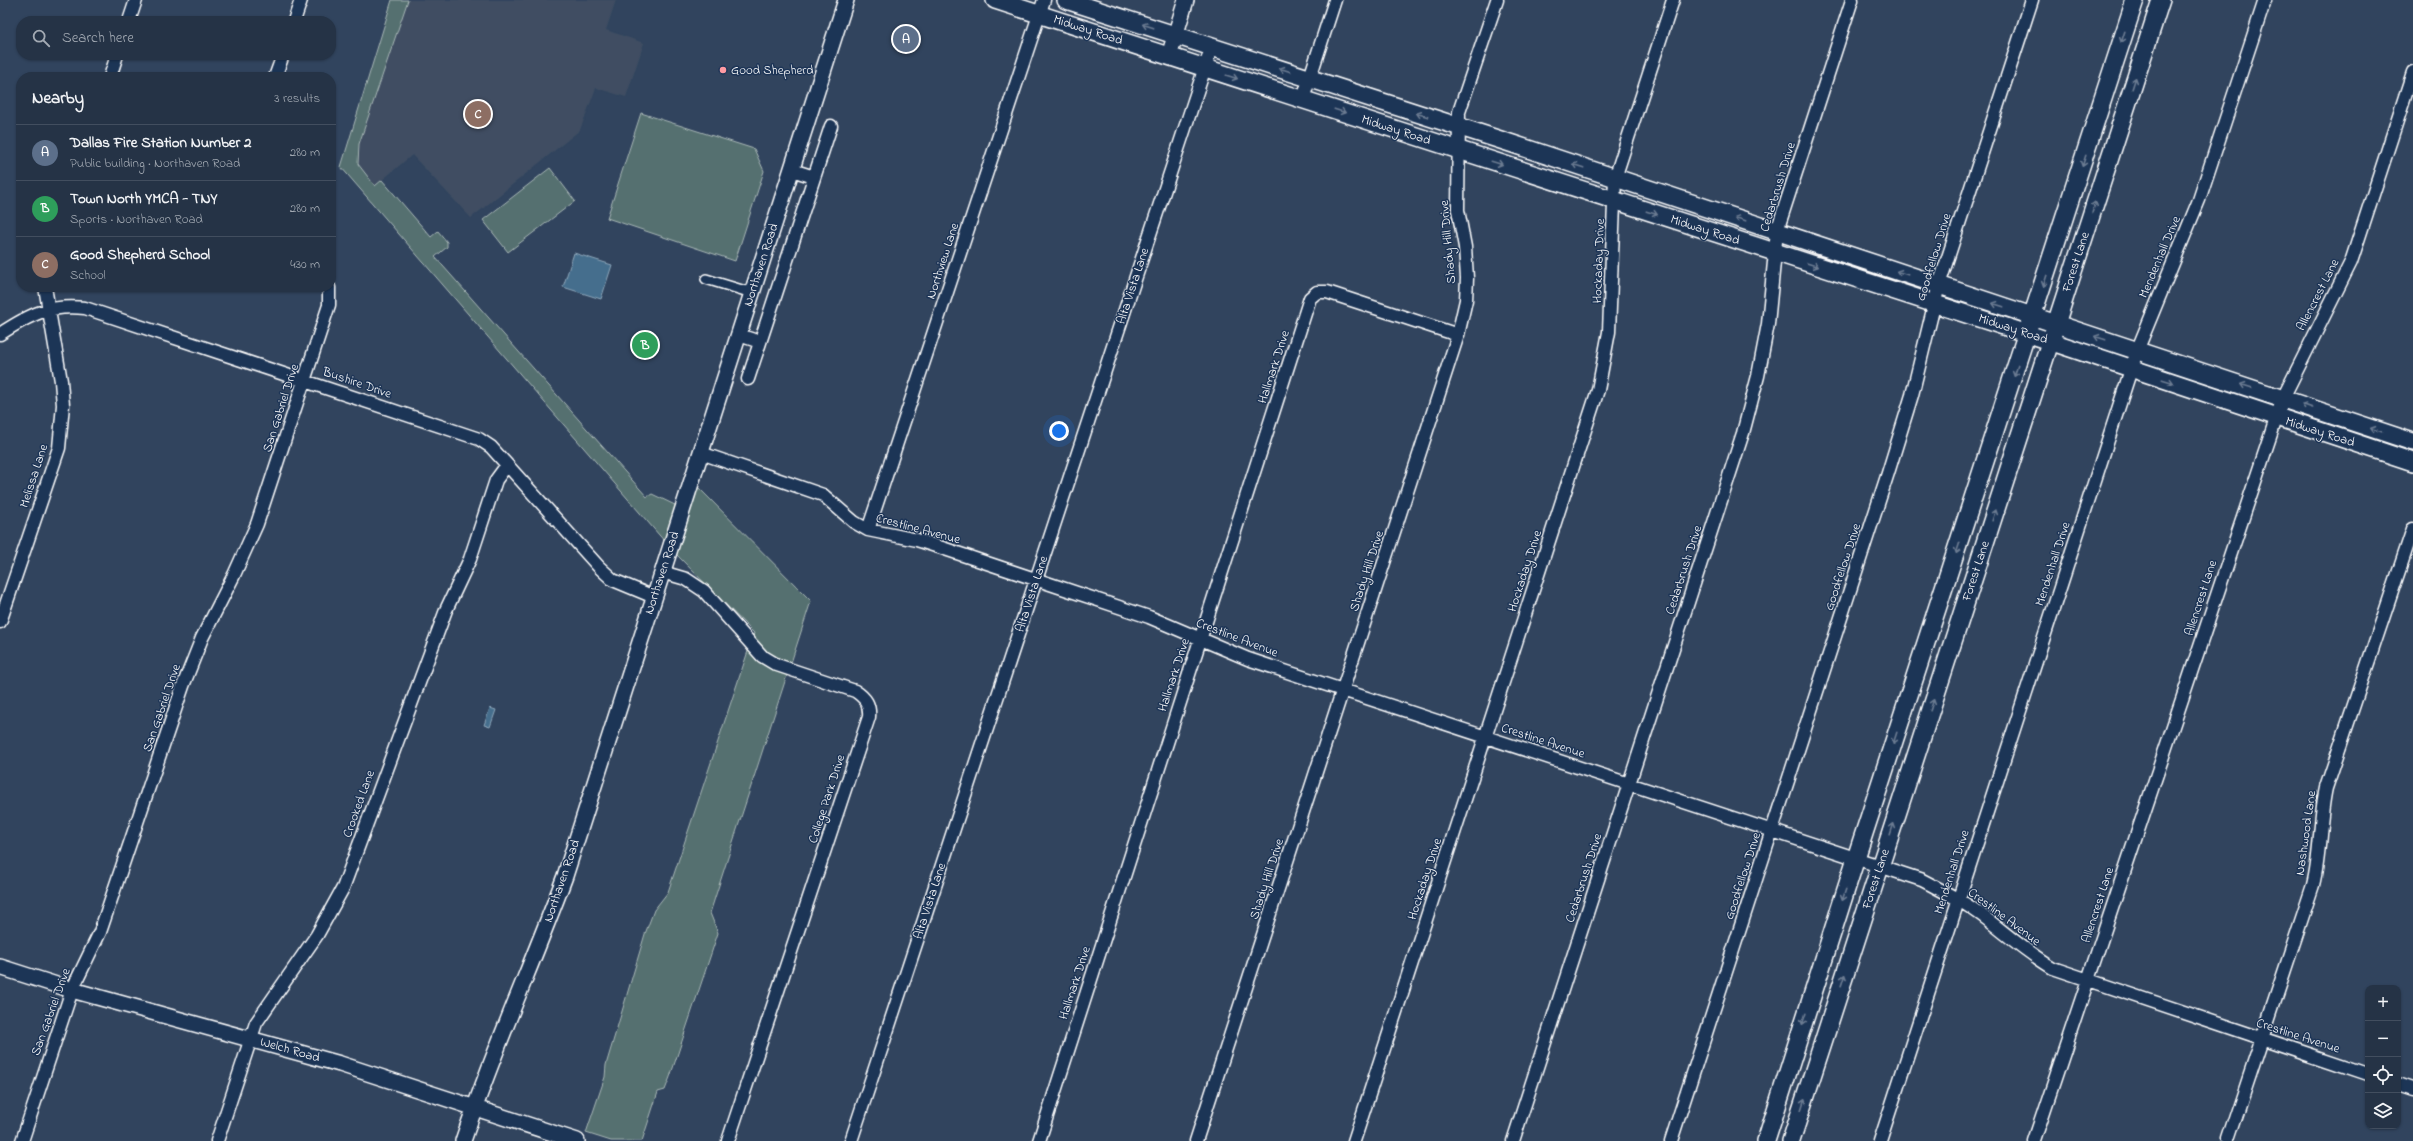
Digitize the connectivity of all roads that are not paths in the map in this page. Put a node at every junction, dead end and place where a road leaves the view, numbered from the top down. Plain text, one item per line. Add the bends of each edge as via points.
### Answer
1 (136, 0) edge
2 (301, 0) edge
3 (846, 0) edge
4 (995, 0) edge
5 (1066, 0) edge
6 (1186, 0) edge
7 (1335, 0) edge
8 (1497, 0) edge
9 (1673, 0) edge
10 (1852, 0) edge
11 (2032, 0) edge
12 (2135, 0) edge
13 (2160, 0) edge
14 (2265, 0) edge
15 (1021, 4) edge
16 (1042, 7) edge
17 (131, 16) edge
18 (296, 16) edge
19 (1176, 35) junction
20 (1212, 46) junction
21 (1169, 56) junction
22 (115, 60) edge
23 (281, 60) edge
24 (1205, 68) junction
25 (112, 72) edge
26 (277, 72) edge
27 (2413, 72) edge
28 (1310, 78) junction
29 (1302, 99) junction
30 (831, 126) dead end
31 (1459, 127) junction
32 (1460, 151) junction
33 (792, 170) junction
34 (814, 177) junction
35 (1615, 178) junction
36 (1615, 200) junction
37 (1777, 231) junction
38 (1776, 252) junction
39 (706, 279) dead end
40 (1939, 285) junction
41 (46, 292) edge
42 (329, 292) edge
43 (752, 293) junction
44 (1934, 304) junction
45 (48, 310) junction
46 (2034, 316) junction
47 (2056, 324) junction
48 (0, 334) edge
49 (2028, 334) junction
50 (739, 335) junction
51 (1458, 335) junction
52 (760, 342) junction
53 (2051, 342) junction
54 (2137, 351) junction
55 (2131, 368) junction
56 (748, 379) dead end
57 (305, 380) junction
58 (2283, 398) junction
59 (2276, 417) junction
60 (2413, 442) edge
61 (701, 453) junction
62 (2413, 462) edge
63 (507, 465) junction
64 (2413, 529) edge
65 (868, 530) junction
66 (662, 572) junction
67 (1036, 580) junction
68 (654, 597) junction
69 (0, 622) edge
70 (1200, 639) junction
71 (1342, 691) junction
72 (1486, 737) junction
73 (1629, 785) junction
74 (1772, 831) junction
75 (1856, 858) junction
76 (1880, 866) junction
77 (1958, 899) junction
78 (0, 966) edge
79 (2087, 982) junction
80 (72, 990) junction
81 (2262, 1038) junction
82 (251, 1039) junction
83 (2365, 1073) edge
84 (2401, 1085) edge
85 (2413, 1089) edge
86 (474, 1109) junction
87 (22, 1141) edge
88 (217, 1141) edge
89 (463, 1141) edge
90 (577, 1141) edge
91 (728, 1141) edge
92 (851, 1141) edge
93 (1039, 1141) edge
94 (1196, 1141) edge
95 (1354, 1141) edge
96 (1513, 1141) edge
97 (1671, 1141) edge
98 (1766, 1141) edge
99 (1791, 1141) edge
100 (1880, 1141) edge
101 (2034, 1141) edge
102 (2228, 1141) edge

1 - 17 street
2 - 18 street
3 - 33 street, Northaven Road
4 - 15 main road, Midway Road
19 -> 5 main road, Midway Road
6 - 19 street
7 - 28 street
8 - 31 street, Shady Hill Drive via 1459,112
9 - 35 street, Hockaday Drive
10 - 37 street, Cedarbrush Drive
11 - 40 street, Goodfellow Drive
12 -> 46 main road, Forest Lane
47 -> 13 main road, Forest Lane
14 - 54 street, Mendenhall Drive via 2211,168
15 - 16 main road, Midway Road
16 - 21 main road, Midway Road
16 - 65 street, Northview Lane
19 - 20 main road, Midway Road
19 - 21 street
20 - 24 street, Alta Vista Lane
28 -> 20 main road, Midway Road
21 - 24 main road, Midway Road
22 - 25 street
23 - 26 street
24 -> 29 main road, Midway Road
24 - 67 street, Alta Vista Lane
27 - 58 street, Allencrest Lane via 2351,262
28 - 29 street
31 -> 28 main road, Midway Road
29 -> 32 main road, Midway Road
30 - 34 street
31 - 32 street, Shady Hill Drive
35 -> 31 main road, Midway Road
32 -> 36 main road, Midway Road
32 - 51 street, Shady Hill Drive via 1458,210 1467,278 1466,300
33 - 34 street
33 - 43 street, Northaven Road
34 - 52 street
35 - 36 street, Hockaday Drive
37 -> 35 main road, Midway Road
36 -> 38 main road, Midway Road
36 - 72 street, Hockaday Drive via 1610,332 1598,390
37 - 38 street, Cedarbrush Drive
40 -> 37 main road, Midway Road
38 -> 44 main road, Midway Road
38 - 73 street, Cedarbrush Drive via 1765,339 1743,433
39 - 43 street
40 - 44 street, Goodfellow Drive
46 -> 40 main road, Midway Road
41 - 45 street, Melissa Lane
42 - 57 street, San Gabriel Drive via 329,305
43 - 50 street, Northaven Road
44 - 49 main road, Midway Road
44 - 74 street, Goodfellow Drive via 1912,395
45 - 48 street, Bushire Drive via 24,318
45 - 57 street, Bushire Drive via 66,306 85,308
45 - 69 street, Melissa Lane via 63,405 59,448
46 - 47 main road, Midway Road
46 - 49 main road, Forest Lane
47 - 53 main road, Forest Lane
54 -> 47 main road, Midway Road
49 - 53 main road, Midway Road
49 -> 75 main road, Forest Lane
50 - 52 street
50 - 61 street, Northaven Road
51 - 70 street, Hallmark Drive via 1327,292 1317,292 1310,298
51 - 71 street, Shady Hill Drive
52 - 56 street
53 - 55 main road, Midway Road
76 -> 53 main road, Forest Lane
54 - 55 street, Mendenhall Drive
58 -> 54 main road, Midway Road
55 -> 59 main road, Midway Road
55 - 77 street, Mendenhall Drive
57 - 63 street, Bushire Drive via 479,439 491,447
57 - 80 street, San Gabriel Drive via 257,524 202,638 183,686 100,932
58 - 59 street, Allencrest Lane
60 -> 58 main road, Midway Road
59 - 62 main road, Midway Road
59 - 79 street, Allencrest Lane
61 - 65 street, Crestline Avenue via 823,495 854,522
61 - 66 street, Northaven Road
63 - 68 street, Bushire Drive via 582,550 613,580
63 - 82 street, Crooked Lane via 496,480 470,559 446,610 343,888 317,935 256,1023
64 - 81 street, Nashwood Lane via 2326,788 2320,811 2318,856 2313,884
65 - 67 street, Crestline Avenue via 917,540
66 - 68 street, Northaven Road
66 - 91 street, College Park Drive via 686,579 704,591 762,656 777,665 855,691 864,697 870,708 869,718
67 - 70 street, Crestline Avenue via 1149,617
67 - 92 street, Alta Vista Lane
68 - 86 street, Northaven Road via 564,876 535,958
70 - 71 street, Crestline Avenue via 1248,659
70 - 93 street, Hallmark Drive
71 - 72 street, Crestline Avenue
71 - 94 street, Shady Hill Drive
72 - 73 street, Crestline Avenue
72 - 95 street, Hockaday Drive
73 - 74 street, Crestline Avenue
73 - 96 street, Cedarbrush Drive
74 - 75 street, Crestline Avenue
74 - 97 street, Goodfellow Drive
75 - 76 street, Crestline Avenue
75 -> 98 main road, Forest Lane
76 - 77 street, Crestline Avenue via 1922,880
99 -> 76 main road, Forest Lane
77 - 79 street, Crestline Avenue via 2023,950 2053,968
77 - 100 street, Mendenhall Drive
78 - 80 street, Welch Road
79 - 81 street, Crestline Avenue
79 - 101 street, Allencrest Lane
80 - 82 street, Welch Road
80 - 87 street, San Gabriel Drive
81 - 83 street, Crestline Avenue
81 - 102 street, Nashwood Lane
82 - 86 street, Welch Road via 340,1064
82 - 88 street, Crooked Lane
84 - 85 street
86 - 89 street, Northaven Road
86 - 90 street, Welch Road

